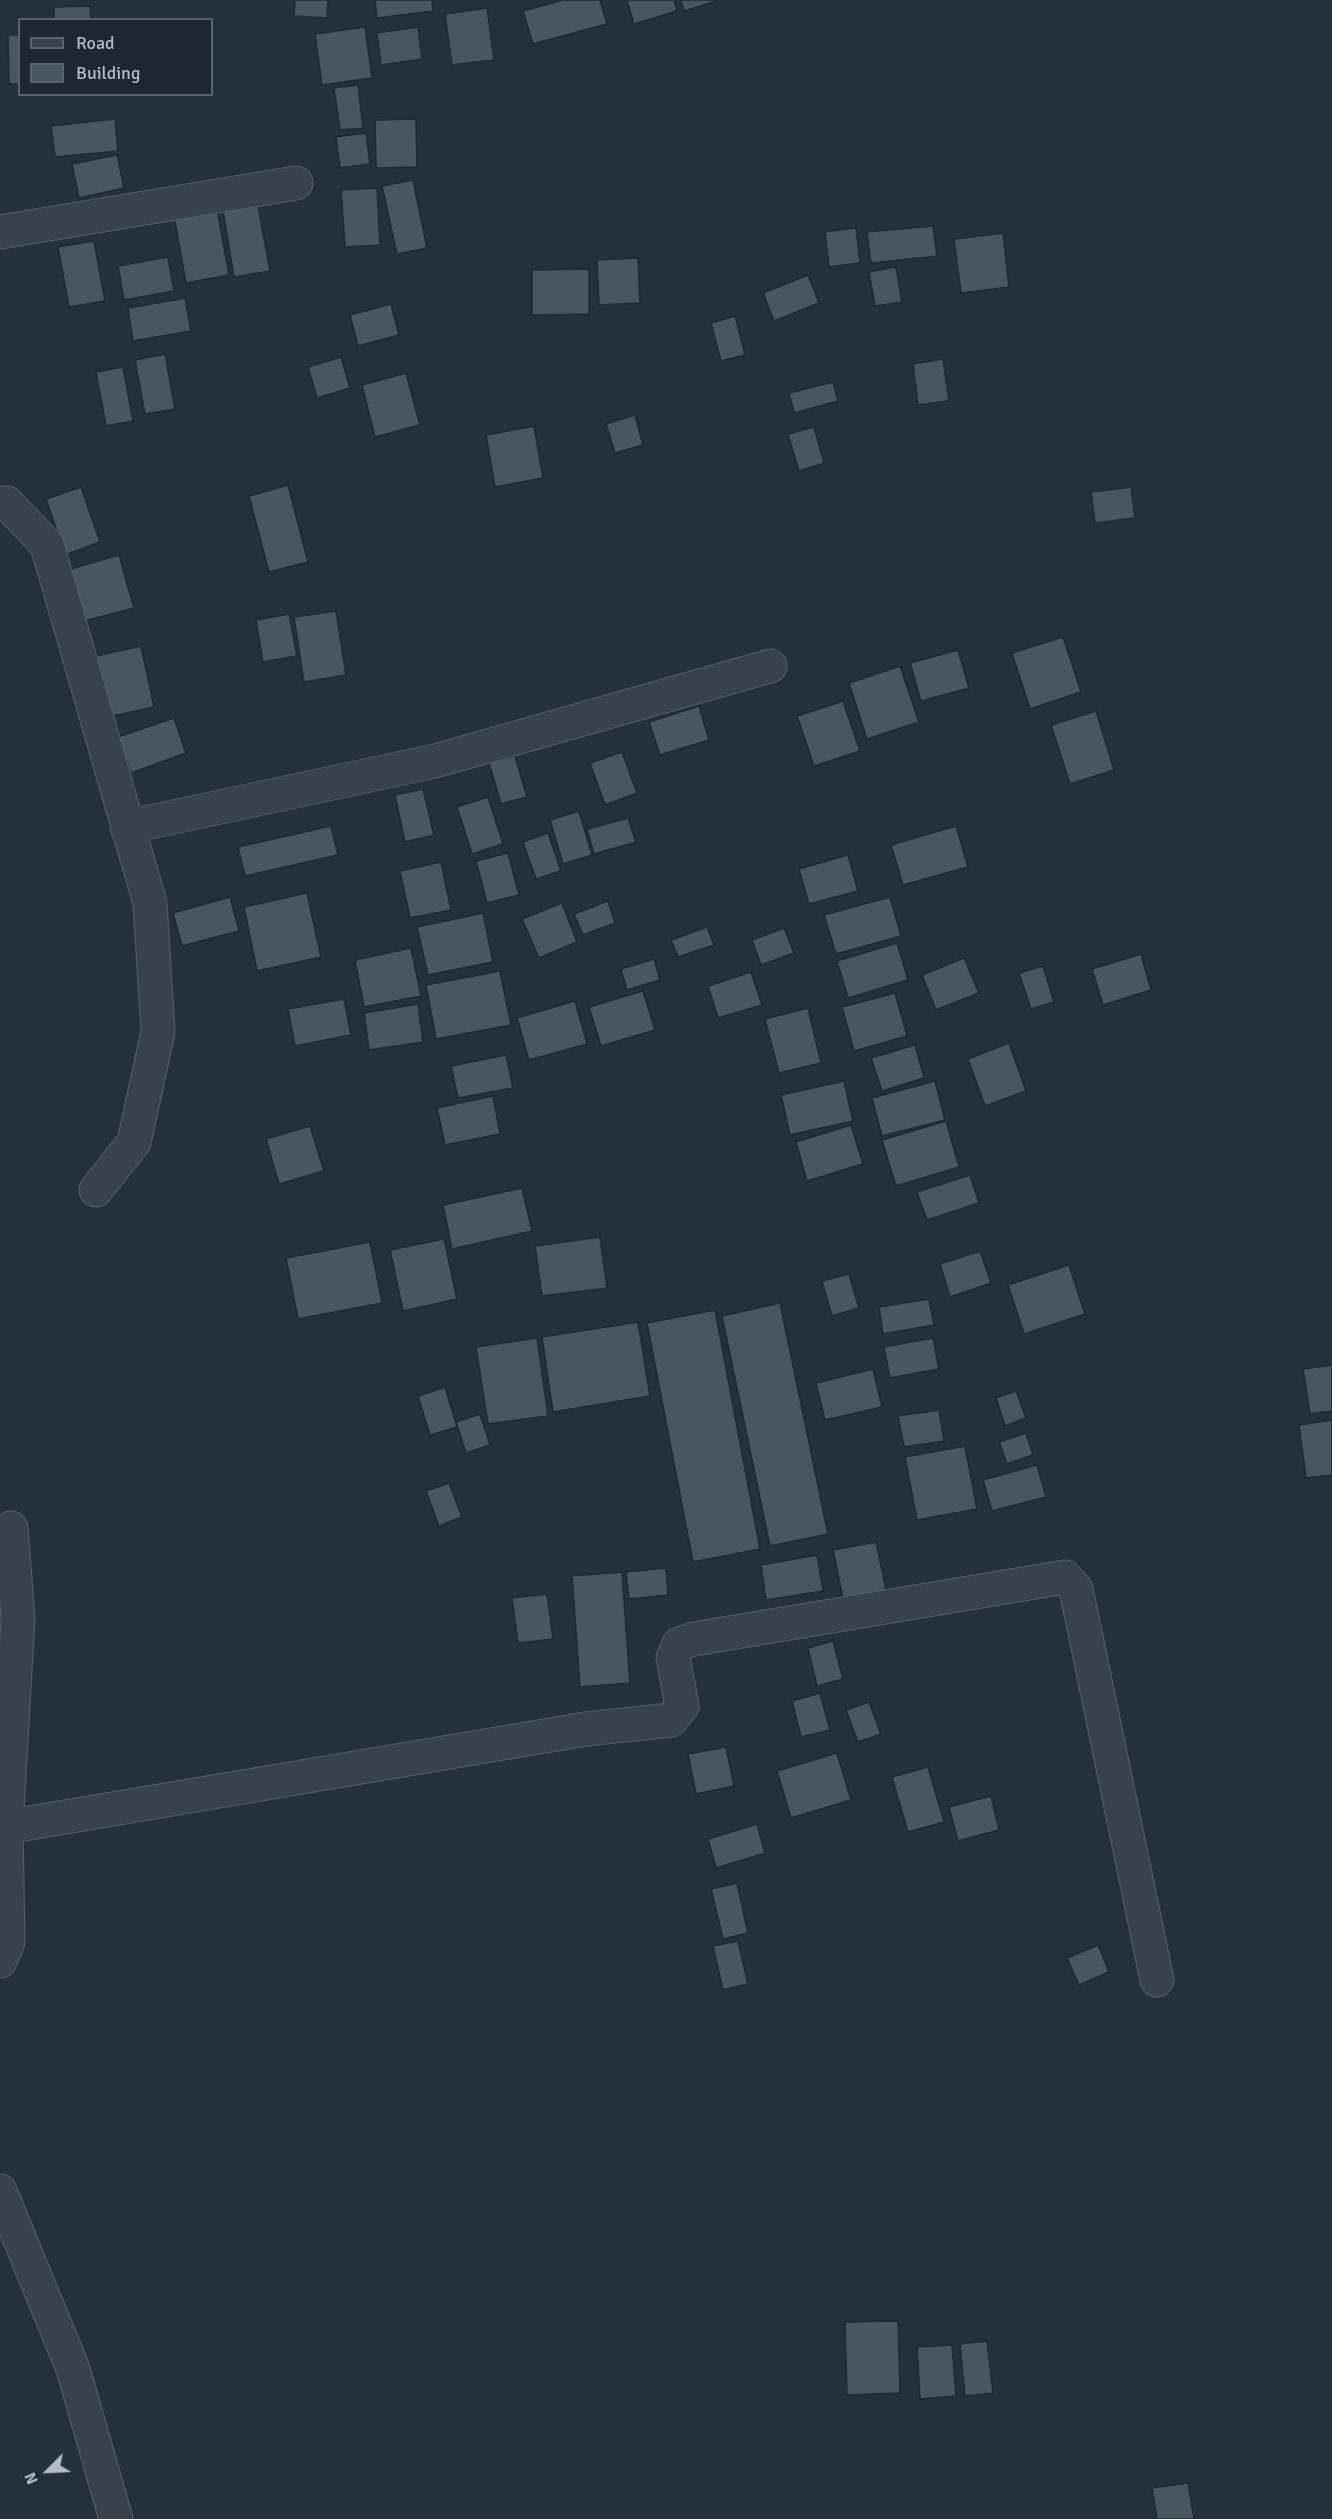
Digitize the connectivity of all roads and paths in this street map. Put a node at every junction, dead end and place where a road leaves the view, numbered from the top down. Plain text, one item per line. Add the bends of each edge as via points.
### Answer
1 (296, 183) dead end
2 (0, 232) edge
3 (0, 503) edge
4 (770, 666) dead end
5 (127, 827) junction
6 (96, 1190) dead end
7 (11, 1528) dead end
8 (6, 1827) junction
9 (0, 1961) edge
10 (1157, 1980) dead end
11 (0, 2191) edge
12 (116, 2519) edge

1 - 2 street
3 - 5 street via 7,503 46,545
4 - 5 street via 435,762
5 - 6 street via 150,903 158,1032 134,1142
7 - 8 street via 18,1618
8 - 9 street via 8,1942
8 - 10 street via 586,1729 671,1720 682,1706 673,1658 679,1644 1065,1577 1076,1589
11 - 12 street via 73,2369

